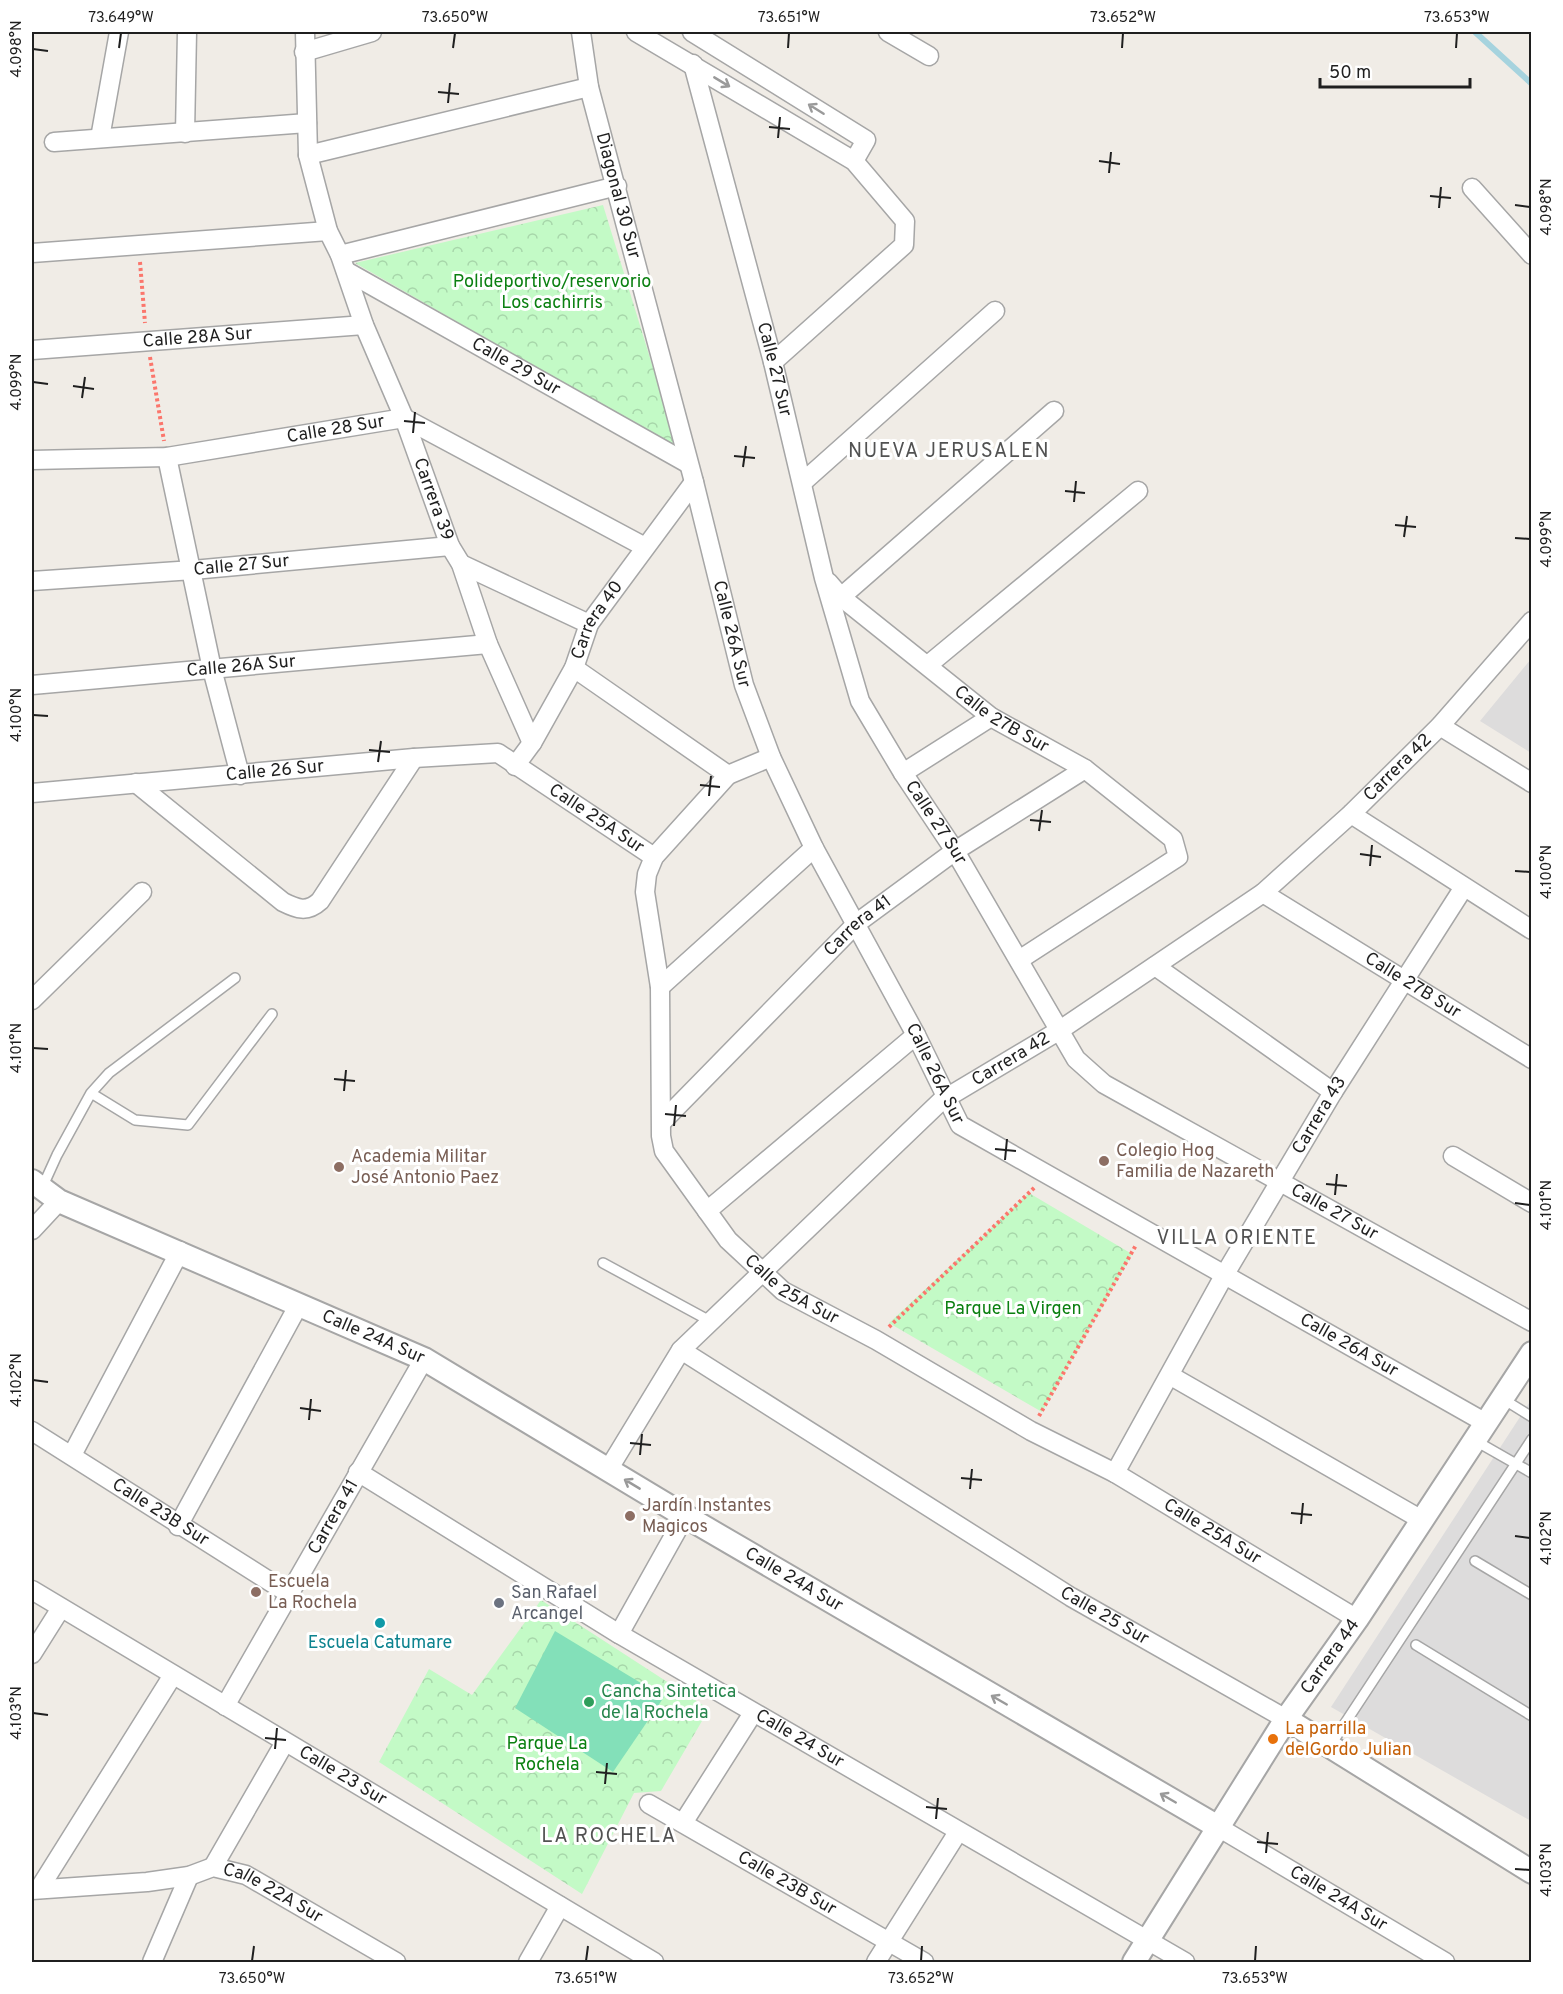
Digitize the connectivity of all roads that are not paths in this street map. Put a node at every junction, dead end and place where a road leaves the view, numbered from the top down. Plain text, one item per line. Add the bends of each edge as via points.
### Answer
1 (119, 32) edge
2 (187, 32) edge
3 (305, 32) edge
4 (372, 32) edge
5 (581, 32) edge
6 (636, 32) edge
7 (692, 32) edge
8 (888, 32) edge
9 (304, 52) junction
10 (929, 56) dead end
11 (693, 64) junction
12 (589, 87) junction
13 (307, 123) junction
14 (185, 133) junction
15 (100, 138) junction
16 (54, 142) dead end
17 (308, 155) junction
18 (854, 161) junction
19 (617, 186) junction
20 (1472, 188) dead end
21 (328, 231) junction
22 (32, 253) edge
23 (1532, 255) edge
24 (343, 263) junction
25 (995, 311) dead end
26 (364, 326) junction
27 (32, 350) edge
28 (773, 362) junction
29 (1054, 411) dead end
30 (404, 418) junction
31 (167, 457) junction
32 (32, 460) edge
33 (687, 464) junction
34 (694, 482) junction
35 (803, 482) junction
36 (1138, 490) dead end
37 (450, 546) junction
38 (645, 547) junction
39 (461, 564) junction
40 (193, 570) junction
41 (824, 578) junction
42 (32, 581) edge
43 (842, 597) junction
44 (1532, 621) edge
45 (589, 624) junction
46 (488, 644) junction
47 (928, 665) junction
48 (574, 668) junction
49 (212, 669) junction
50 (32, 685) edge
51 (991, 717) junction
52 (1440, 726) junction
53 (532, 743) junction
54 (771, 756) junction
55 (414, 758) junction
56 (515, 766) junction
57 (1085, 769) junction
58 (903, 773) junction
59 (240, 774) junction
60 (728, 775) junction
61 (136, 783) junction
62 (1532, 783) edge
63 (32, 793) edge
64 (1351, 814) junction
65 (814, 848) junction
66 (955, 851) junction
67 (654, 857) junction
68 (1464, 886) junction
69 (142, 892) dead end
70 (1263, 893) junction
71 (857, 923) junction
72 (1532, 930) edge
73 (1020, 960) junction
74 (1155, 966) junction
75 (235, 978) dead end
76 (1404, 980) junction
77 (660, 987) junction
78 (32, 1000) edge
79 (272, 1014) dead end
80 (1060, 1030) junction
81 (916, 1035) junction
82 (1532, 1059) edge
83 (1333, 1092) junction
84 (91, 1093) junction
85 (947, 1098) junction
86 (663, 1120) junction
87 (1453, 1156) dead end
88 (1280, 1182) junction
89 (44, 1190) edge
90 (1532, 1203) edge
91 (707, 1211) junction
92 (32, 1230) edge
93 (180, 1251) junction
94 (603, 1263) dead end
95 (762, 1272) junction
96 (1225, 1274) junction
97 (298, 1306) junction
98 (710, 1321) junction
99 (1532, 1322) edge
100 (681, 1350) junction
101 (1532, 1353) edge
102 (424, 1359) junction
103 (1171, 1376) junction
104 (1502, 1398) junction
105 (1532, 1417) edge
106 (32, 1431) edge
107 (1480, 1431) junction
108 (1532, 1439) edge
109 (72, 1455) junction
110 (1514, 1464) junction
111 (608, 1470) junction
112 (358, 1472) junction
113 (1115, 1473) junction
114 (1532, 1473) edge
115 (685, 1516) junction
116 (1422, 1520) junction
117 (178, 1526) junction
118 (1476, 1561) dead end
119 (32, 1590) edge
120 (288, 1593) junction
121 (1532, 1595) edge
122 (61, 1608) junction
123 (1356, 1619) junction
124 (619, 1634) junction
125 (1416, 1644) dead end
126 (32, 1654) edge
127 (173, 1675) junction
128 (225, 1706) junction
129 (753, 1713) junction
130 (1532, 1716) edge
131 (1286, 1719) junction
132 (285, 1742) junction
133 (1330, 1746) junction
134 (649, 1804) dead end
135 (683, 1823) junction
136 (1218, 1827) junction
137 (958, 1832) junction
138 (213, 1867) junction
139 (1532, 1872) edge
140 (189, 1876) junction
141 (35, 1890) edge
142 (560, 1906) junction
143 (1147, 1941) junction
144 (888, 1943) junction
145 (152, 1962) edge
146 (396, 1962) edge
147 (528, 1962) edge
148 (654, 1962) edge
149 (876, 1962) edge
150 (924, 1962) edge
151 (1134, 1962) edge
152 (1185, 1962) edge
153 (1445, 1962) edge

1 - 15 street
2 - 14 street
3 - 9 street, Carrera 39
4 - 9 street
5 - 12 street, Diagonal 30 Sur
6 - 11 street
18 -> 7 street via 866,140
8 - 10 street
9 - 13 street, Carrera 39
11 -> 18 street
11 - 28 street, Calle 27 Sur
12 - 17 street
12 - 19 street, Diagonal 30 Sur
13 - 14 street
13 - 17 street, Carrera 39
14 - 15 street
15 - 16 street
17 - 21 street, Carrera 39
18 - 28 street via 905,221 904,245
19 - 24 street
19 - 33 street, Diagonal 30 Sur
20 - 23 street
21 - 22 street
21 - 24 street, Carrera 39
24 - 26 street, Carrera 39
24 - 33 street, Calle 29 Sur
25 - 35 street
26 - 27 street, Calle 28A Sur
26 - 30 street, Carrera 39
28 - 35 street, Calle 27 Sur
29 - 43 street
30 - 31 street, Calle 28 Sur
30 - 37 street, Carrera 39
30 - 38 street, Calle 28 Sur
31 - 32 street, Calle 28 Sur
31 - 40 street
33 - 34 street, Calle 26A Sur
34 - 38 street, Carrera 40
34 - 54 street, Calle 26A Sur via 744,685
35 - 41 street, Calle 27 Sur
36 - 47 street
37 - 39 street, Carrera 39
37 - 40 street, Calle 27 Sur
38 - 45 street, Carrera 40
39 - 45 street
39 - 46 street, Carrera 39
40 - 42 street, Calle 27 Sur
40 - 49 street
41 - 43 street, Calle 27B Sur
41 - 58 street, Calle 27 Sur via 860,701
43 - 47 street, Calle 27B Sur
44 - 52 street, Carrera 42
45 - 48 street, Carrera 40
46 - 49 street, Calle 26A Sur
46 - 53 street, Carrera 39
47 - 51 street, Calle 27B Sur
48 - 53 street, Carrera 40
48 - 60 street
49 - 50 street, Calle 26A Sur
49 - 59 street
51 - 57 street, Calle 27B Sur
51 - 58 street
52 - 62 street
52 - 64 street, Carrera 42
53 - 56 street, Carrera 40
54 - 60 street
54 - 65 street, Calle 26A Sur
55 - 56 street, Calle 26 Sur via 498,753
55 - 59 street, Calle 26 Sur
55 - 61 street via 320,901 305,909 283,902
56 - 67 street, Calle 25A Sur
57 - 66 street, Carrera 41
57 - 73 street, Calle 27B Sur via 1173,839 1178,857
58 - 66 street, Calle 27 Sur
59 - 61 street, Calle 26 Sur
60 - 67 street
61 - 63 street, Calle 26 Sur
64 - 68 street
64 - 70 street, Carrera 42
65 - 71 street, Calle 26A Sur
65 - 77 street
66 - 71 street, Carrera 41
66 - 73 street, Calle 27 Sur
67 - 77 street, Calle 25A Sur via 645,892
68 - 72 street
68 - 76 street, Carrera 43
69 - 78 street
70 - 74 street, Carrera 42
70 - 76 street, Calle 27B Sur
71 - 81 street, Calle 26A Sur
71 - 86 street, Carrera 41
73 - 80 street, Calle 27 Sur
74 - 80 street, Carrera 42
74 - 83 street
75 - 84 lane via 109,1073
76 - 82 street, Calle 27B Sur
76 - 83 street, Carrera 43
77 - 86 street, Calle 25A Sur
79 - 84 lane via 189,1125 135,1120
80 - 85 street, Carrera 42
80 - 88 street, Calle 27 Sur via 1077,1059 1104,1084
81 - 85 street, Calle 26A Sur
81 - 91 street
83 - 88 street, Carrera 43
84 - 89 lane via 57,1155
85 - 95 street, Carrera 42
85 - 96 street, Calle 26A Sur via 960,1125
86 - 91 street, Calle 25A Sur via 664,1150
87 - 90 street
88 - 96 street, Carrera 43
88 - 99 street, Calle 27 Sur
89 - 92 street
89 - 93 street, Calle 24A Sur
91 - 95 street, Calle 25A Sur via 728,1240
93 - 97 street, Calle 24A Sur
93 - 109 street
94 - 98 lane
95 - 98 street, Carrera 42
95 - 113 street, Calle 25A Sur via 783,1291 1031,1431
96 - 103 street, Carrera 43
96 - 107 street, Calle 26A Sur
97 - 102 street, Calle 24A Sur
97 - 117 street
98 - 100 street, Carrera 42
100 - 111 street, Carrera 42
100 - 131 street, Calle 25 Sur via 1071,1597
101 - 104 street, Carrera 44
102 - 111 street, Calle 24A Sur
102 - 112 street, Carrera 41
103 - 113 street, Carrera 43
103 - 116 street
104 - 105 lane
104 - 107 street, Carrera 44
106 - 109 street, Calle 23B Sur
107 - 110 lane
107 - 116 street, Carrera 44
108 - 110 lane
109 - 117 street, Calle 23B Sur
110 - 114 lane
110 - 133 lane
115 -> 111 street, Calle 24A Sur
112 - 120 street, Carrera 41
112 - 124 street, Calle 24 Sur
113 - 123 street, Calle 25A Sur
115 - 124 street
136 -> 115 street, Calle 24A Sur
116 - 123 street, Carrera 44
117 - 120 street, Calle 23B Sur
118 - 121 lane
119 - 122 street, Calle 23 Sur
120 - 128 street, Carrera 41
122 - 126 street
122 - 127 street, Calle 23 Sur
123 - 131 street, Carrera 44
124 - 129 street, Calle 24 Sur
125 - 130 lane
127 - 128 street, Calle 23 Sur
127 - 141 street
128 - 132 street, Calle 23 Sur
129 - 135 street
129 - 137 street, Calle 24 Sur
131 - 133 street, Calle 25 Sur
131 - 136 street, Carrera 44
132 - 138 street
132 - 142 street, Calle 23 Sur
133 - 139 street, Calle 25 Sur
134 - 135 street, Calle 23B Sur
135 - 144 street, Calle 23B Sur
136 - 143 street, Carrera 44
136 - 153 street, Calle 24A Sur
137 - 143 street, Calle 24 Sur
137 - 144 street
138 - 140 street, Calle 22A Sur
138 - 146 street, Calle 22A Sur via 246,1875
140 - 141 street, Calle 22A Sur
140 - 145 street
142 - 147 street
142 - 148 street, Calle 23 Sur
143 - 151 street, Carrera 44
143 - 152 street, Calle 24 Sur
144 - 149 street
144 - 150 street, Calle 23B Sur

